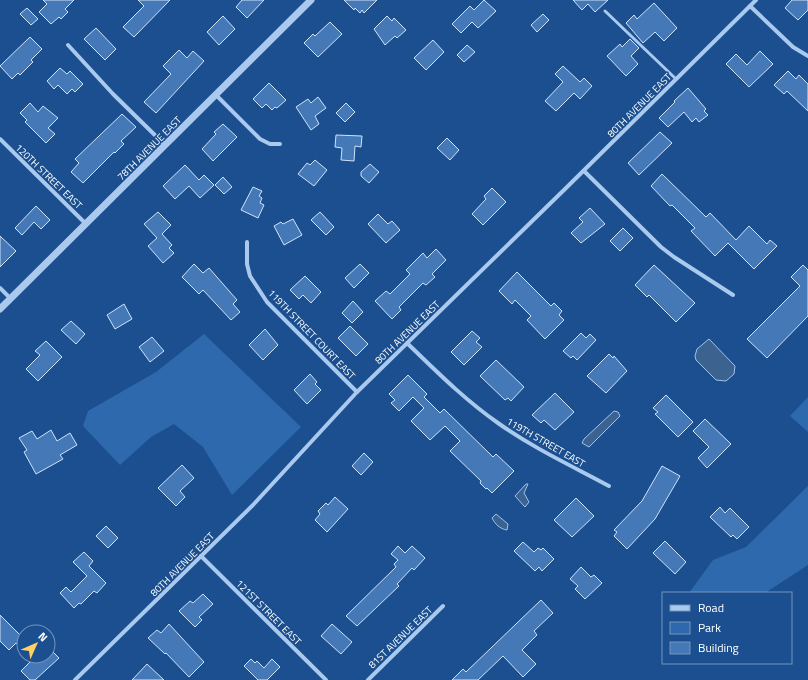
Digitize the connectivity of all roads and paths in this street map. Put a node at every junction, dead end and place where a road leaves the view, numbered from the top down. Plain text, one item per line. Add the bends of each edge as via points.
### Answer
1 (311, 0) edge
2 (756, 0) edge
3 (750, 6) junction
4 (605, 11) dead end
5 (68, 45) dead end
6 (808, 56) edge
7 (676, 79) junction
8 (216, 95) junction
9 (0, 139) edge
10 (280, 144) dead end
11 (165, 146) junction
12 (584, 171) junction
13 (86, 224) junction
14 (247, 242) dead end
15 (0, 288) edge
16 (733, 295) dead end
17 (10, 298) junction
18 (0, 309) edge
19 (407, 343) junction
20 (357, 392) junction
21 (609, 486) dead end
22 (201, 556) junction
23 (443, 606) dead end
24 (76, 680) edge
25 (326, 680) edge
26 (368, 680) edge

1 - 8 street, 78TH AVENUE EAST
2 - 3 street, 80TH AVENUE EAST
3 - 6 street via 793,47
3 - 7 street, 80TH AVENUE EAST
4 - 7 lane
5 - 11 street
7 - 12 street, 80TH AVENUE EAST
8 - 10 street via 260,139 270,144
8 - 11 street, 78TH AVENUE EAST
9 - 13 street, 120TH STREET EAST
11 - 13 street, 78TH AVENUE EAST
12 - 16 street via 674,257
12 - 19 street, 80TH AVENUE EAST
13 - 17 street, 78TH AVENUE EAST
14 - 20 street, 119TH STREET COURT EAST via 250,276 267,302
15 - 17 street
17 - 18 street, 78TH AVENUE EAST
19 - 20 street, 80TH AVENUE EAST
19 - 21 street, 119TH STREET EAST via 470,402 499,424 535,447
20 - 22 street, 80TH AVENUE EAST via 254,505
22 - 24 street, 80TH AVENUE EAST
22 - 25 street, 121ST STREET EAST
23 - 26 street, 81ST AVENUE EAST

